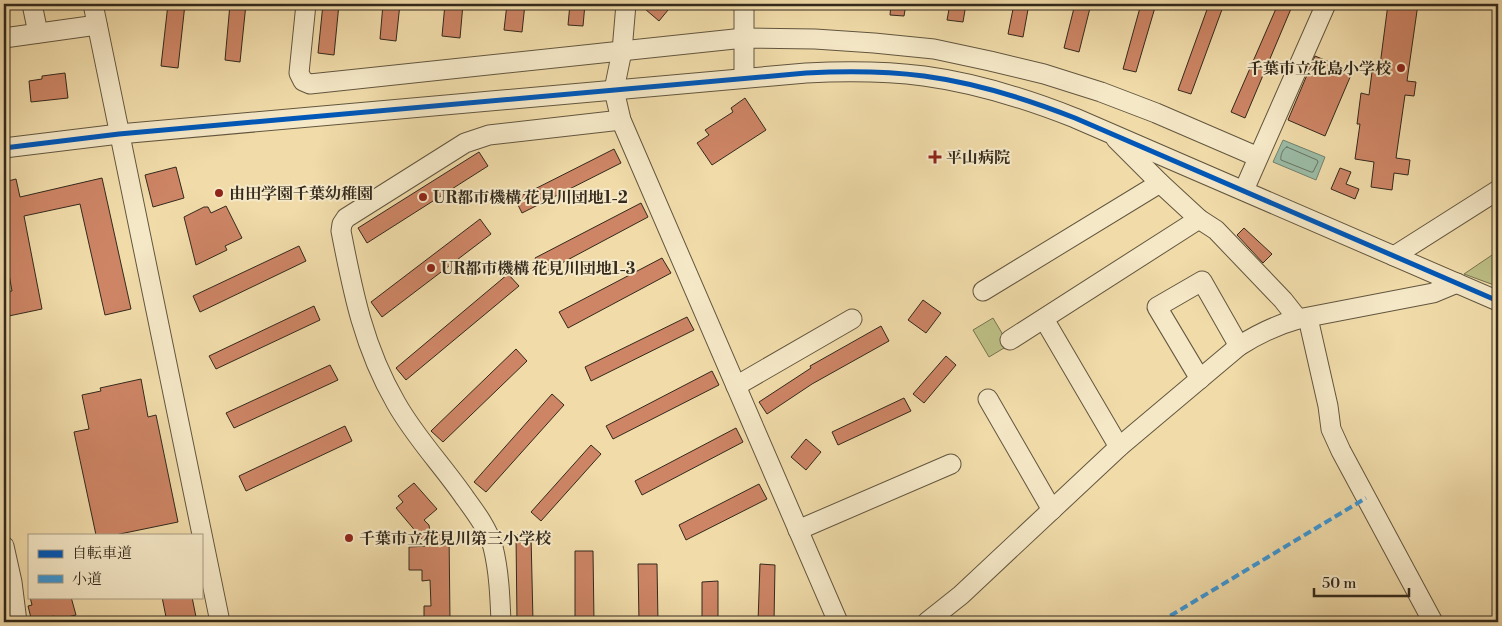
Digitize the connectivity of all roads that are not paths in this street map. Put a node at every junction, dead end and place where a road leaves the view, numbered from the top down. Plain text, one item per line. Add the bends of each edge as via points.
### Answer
1 (32, 4) edge
2 (93, 4) edge
3 (306, 4) edge
4 (626, 4) edge
5 (744, 4) edge
6 (1326, 4) edge
7 (97, 25) junction
8 (38, 33) junction
9 (4, 38) edge
10 (744, 38) junction
11 (622, 51) junction
12 (744, 78) junction
13 (614, 90) junction
14 (621, 120) junction
15 (1109, 132) junction
16 (119, 134) junction
17 (4, 148) edge
18 (1258, 157) junction
19 (1160, 184) junction
20 (1244, 190) junction
21 (1498, 190) edge
22 (1199, 219) junction
23 (1394, 256) junction
24 (1457, 283) junction
25 (983, 291) dead end
26 (1497, 299) edge
27 (1303, 318) junction
28 (852, 319) dead end
29 (1044, 319) junction
30 (1010, 340) dead end
31 (1239, 346) junction
32 (1200, 379) junction
33 (736, 386) junction
34 (988, 399) dead end
35 (1119, 447) junction
36 (951, 464) dead end
37 (1052, 510) junction
38 (798, 530) junction
39 (201, 534) edge
40 (203, 542) edge
41 (4, 546) edge
42 (20, 580) edge
43 (17, 622) edge
44 (220, 622) edge
45 (500, 622) edge
46 (838, 622) edge
47 (926, 622) edge
48 (1433, 622) edge

1 - 8 street
2 - 7 street
3 - 11 street via 300,74 303,81 310,84
4 - 11 street
5 - 10 street
6 - 18 street
7 - 8 street
7 - 16 street
8 - 9 street
10 - 11 street
10 - 12 street
10 - 18 street via 894,45 990,60 1101,92
11 - 13 street
12 - 13 street
12 - 15 street via 839,72 925,76 1013,96
13 - 14 street
13 - 16 street
14 - 33 street
14 - 45 street via 489,135 465,143 346,218 342,224 354,298 377,368 413,430 481,520 493,546 500,594
15 - 19 street
15 - 20 street
16 - 17 street
16 - 39 street
18 - 20 street
19 - 22 street
19 - 25 street
20 - 23 street
21 - 23 street
22 - 27 street via 1216,230
22 - 29 street
23 - 24 street
24 - 26 street
24 - 27 street via 1433,293
27 - 31 street via 1266,330
27 - 48 street via 1328,406 1331,429
28 - 33 street
29 - 30 street
29 - 35 street
31 - 32 street
31 - 32 street via 1202,281 1157,307
32 - 35 street
33 - 38 street
34 - 37 street
35 - 37 street
36 - 38 street
37 - 47 street via 961,595
38 - 46 street
40 - 44 street
41 - 42 street
42 - 43 street

